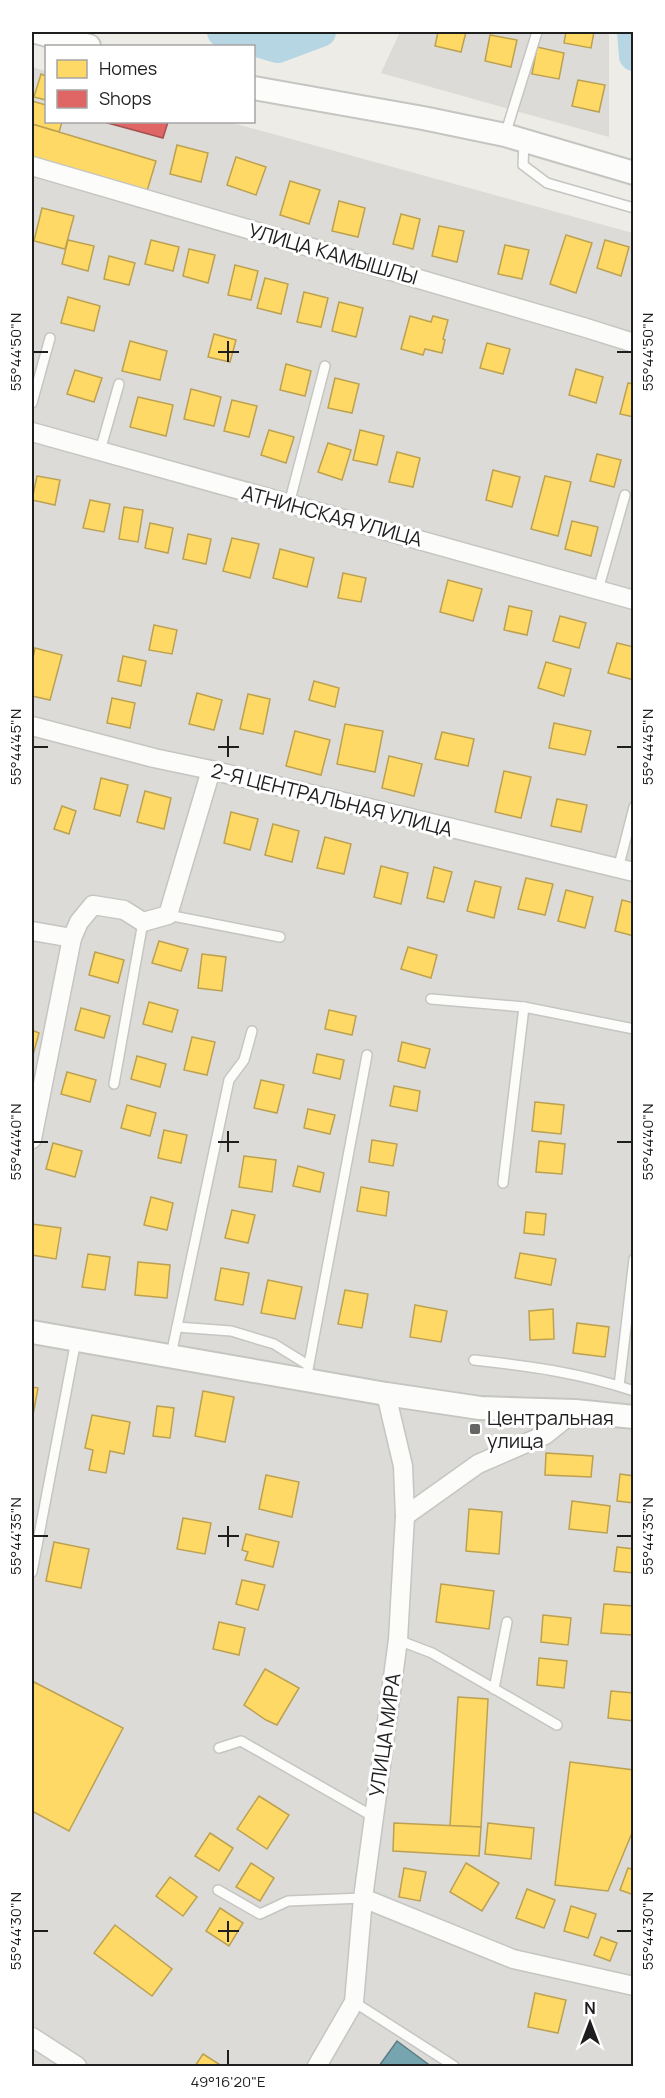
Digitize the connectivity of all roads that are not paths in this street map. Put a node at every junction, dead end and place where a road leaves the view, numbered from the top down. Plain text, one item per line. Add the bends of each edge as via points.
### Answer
1 (36, 32) edge
2 (537, 32) edge
3 (79, 45) edge
4 (255, 87) edge
5 (515, 138) junction
6 (32, 166) edge
7 (633, 173) edge
8 (633, 208) edge
9 (50, 338) dead end
10 (633, 344) edge
11 (326, 366) dead end
12 (119, 384) dead end
13 (32, 403) edge
14 (32, 432) edge
15 (100, 451) junction
16 (625, 495) dead end
17 (289, 504) junction
18 (598, 590) junction
19 (633, 600) edge
20 (32, 726) edge
21 (211, 770) junction
22 (633, 807) edge
23 (626, 870) edge
24 (168, 915) junction
25 (143, 922) junction
26 (32, 931) edge
27 (280, 937) dead end
28 (72, 938) junction
29 (431, 999) dead end
30 (524, 1007) junction
31 (633, 1029) edge
32 (252, 1031) dead end
33 (367, 1055) dead end
34 (114, 1084) dead end
35 (32, 1139) edge
36 (503, 1184) dead end
37 (633, 1259) edge
38 (177, 1327) junction
39 (32, 1332) edge
40 (76, 1340) junction
41 (171, 1357) junction
42 (474, 1360) dead end
43 (307, 1372) junction
44 (619, 1386) junction
45 (633, 1390) edge
46 (386, 1394) junction
47 (576, 1412) junction
48 (633, 1418) edge
49 (405, 1516) junction
50 (32, 1572) edge
51 (507, 1622) dead end
52 (398, 1640) junction
53 (495, 1689) junction
54 (557, 1725) dead end
55 (219, 1748) dead end
56 (374, 1817) junction
57 (218, 1890) dead end
58 (363, 1898) junction
59 (633, 1986) edge
60 (354, 2002) junction
61 (32, 2037) edge
62 (77, 2067) edge
63 (317, 2067) edge
64 (454, 2067) edge

1 - 3 street
2 - 5 lane
4 - 5 street
5 - 7 street
5 - 8 lane via 523,165 547,183
6 - 10 street, УЛИЦА КАМЫШЛЫ
9 - 13 lane
11 - 17 lane
12 - 15 lane
14 - 15 street, АТНИНСКАЯ УЛИЦА
15 - 17 street, АТНИНСКАЯ УЛИЦА
16 - 18 lane
17 - 18 street, АТНИНСКАЯ УЛИЦА
18 - 19 street, АТНИНСКАЯ УЛИЦА
20 - 21 street, 2-Я ЦЕНТРАЛЬНАЯ УЛИЦА
21 - 23 street, 2-Я ЦЕНТРАЛЬНАЯ УЛИЦА
21 - 24 street
22 - 23 lane
24 - 25 street
24 - 27 lane
25 - 28 street via 124,910 93,905
25 - 34 lane
26 - 28 street
28 - 35 street
29 - 30 lane
30 - 31 lane
30 - 36 lane
32 - 38 lane via 244,1060 229,1080
33 - 43 lane
37 - 44 lane
38 - 41 lane
38 - 43 lane via 231,1331 273,1344
39 - 40 street
40 - 41 street
40 - 50 lane
41 - 43 street
42 - 44 lane via 550,1369
43 - 46 street
44 - 45 lane
46 - 47 street via 480,1408
46 - 49 street, УЛИЦА МИРА via 403,1466
47 - 48 street
47 - 49 street via 545,1435 478,1464
49 - 52 street, УЛИЦА МИРА
51 - 53 lane
52 - 53 lane via 432,1653
52 - 56 street, УЛИЦА МИРА
53 - 54 lane
55 - 56 lane via 241,1741
56 - 58 street, УЛИЦА МИРА
57 - 58 lane via 260,1914 288,1901
58 - 59 street via 513,1959
58 - 60 street, УЛИЦА МИРА
60 - 63 street, УЛИЦА МИРА
60 - 64 lane
61 - 62 street

